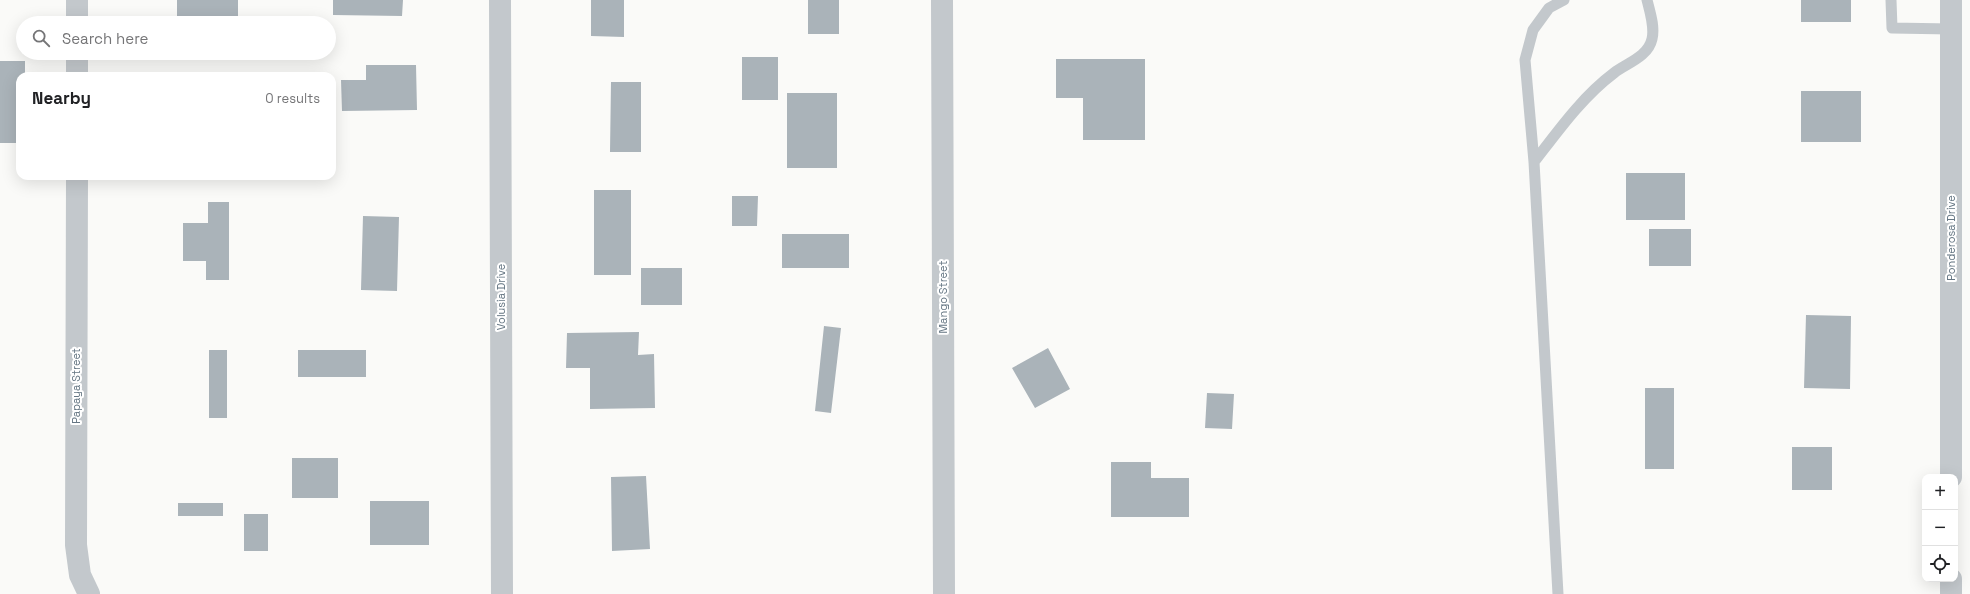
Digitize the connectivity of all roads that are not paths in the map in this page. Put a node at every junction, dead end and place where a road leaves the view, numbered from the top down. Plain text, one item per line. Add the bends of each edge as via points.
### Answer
1 (77, 0) edge
2 (500, 0) edge
3 (942, 0) edge
4 (1564, 0) edge
5 (1647, 0) edge
6 (1891, 0) edge
7 (1951, 0) edge
8 (77, 16) edge
9 (1951, 29) junction
10 (77, 60) edge
11 (77, 72) edge
12 (1534, 162) junction
13 (77, 180) edge
14 (1951, 474) edge
15 (1951, 582) edge
16 (89, 594) edge
17 (502, 594) edge
18 (944, 594) edge
19 (1558, 594) edge
20 (1951, 594) edge

1 - 8 street
2 - 17 street, Volusia Drive
3 - 18 street, Mango Street
4 - 12 lane via 1549,8 1533,30 1525,60
5 - 12 lane via 1652,17 1652,39 1644,54 1614,73 1575,109
6 - 9 lane via 1892,28
7 - 9 street, Ponderosa Drive
9 - 14 street, Ponderosa Drive
10 - 11 street
12 - 19 lane
13 - 16 street, Papaya Street via 76,545 80,575
15 - 20 street

